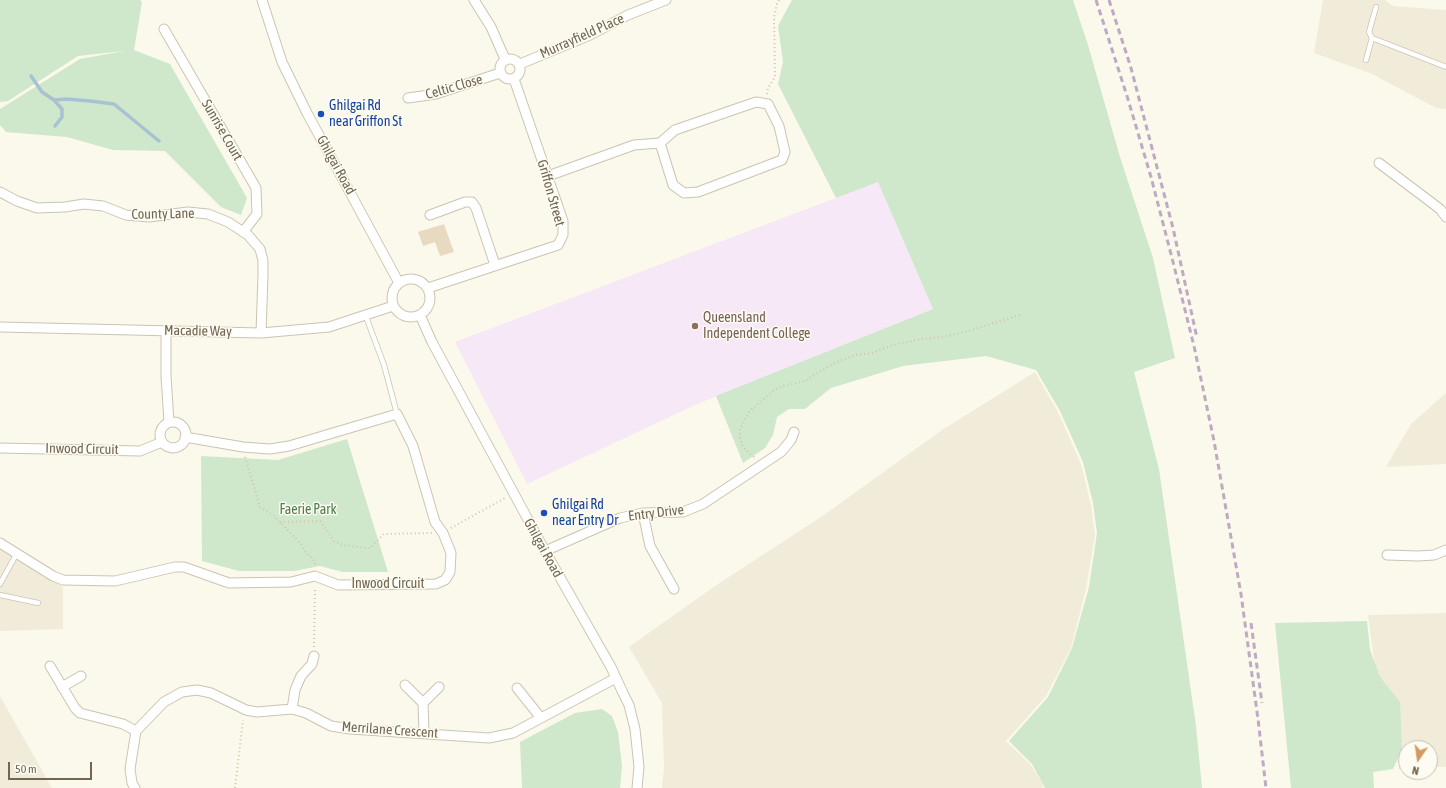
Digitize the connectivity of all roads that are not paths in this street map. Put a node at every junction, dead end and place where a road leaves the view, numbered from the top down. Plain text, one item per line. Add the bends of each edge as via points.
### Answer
1 (262, 0) edge
2 (474, 0) edge
3 (666, 0) edge
4 (1376, 7) dead end
5 (164, 29) dead end
6 (1372, 38) junction
7 (505, 59) junction
8 (1366, 60) dead end
9 (520, 64) junction
10 (1446, 67) edge
11 (500, 73) junction
12 (514, 79) junction
13 (408, 98) dead end
14 (660, 143) junction
15 (1379, 163) dead end
16 (548, 176) junction
17 (0, 192) edge
18 (430, 215) dead end
19 (1446, 217) edge
20 (243, 232) junction
21 (495, 265) junction
22 (400, 283) junction
23 (428, 288) junction
24 (393, 306) junction
25 (365, 314) junction
26 (420, 315) junction
27 (0, 327) edge
28 (166, 331) junction
29 (261, 333) junction
30 (397, 414) junction
31 (169, 422) junction
32 (794, 432) dead end
33 (186, 438) junction
34 (162, 442) junction
35 (0, 448) edge
36 (643, 513) junction
37 (0, 543) edge
38 (1446, 550) edge
39 (545, 551) junction
40 (17, 553) junction
41 (1387, 555) dead end
42 (0, 584) edge
43 (674, 589) dead end
44 (0, 595) edge
45 (38, 603) dead end
46 (314, 656) road end
47 (50, 666) dead end
48 (81, 676) dead end
49 (616, 678) junction
50 (405, 686) dead end
51 (62, 687) junction
52 (439, 687) dead end
53 (517, 688) dead end
54 (423, 703) junction
55 (292, 709) junction
56 (541, 718) junction
57 (136, 732) junction
58 (424, 733) junction
59 (135, 788) edge
60 (637, 788) edge

1 - 22 street, Ghilgai Road via 282,62
2 - 7 street via 491,27
3 - 9 street, Murrayfield Place
4 - 6 lane via 1369,32
5 - 20 street, Sunrise Court via 256,188 256,214
6 - 8 lane
6 - 10 lane
7 - 9 street via 513,59
7 - 11 street via 500,67
9 - 12 street via 520,72
11 - 12 street via 506,78
11 - 13 street, Celtic Close via 436,94
12 - 16 street, Griffon Street
14 - 14 street via 674,185 684,193 698,192 782,160 785,152 779,126 768,104 756,102 675,130
14 - 16 street via 634,145
15 - 19 street via 1440,209
16 - 21 street, Griffon Street via 563,221 563,235 558,245
17 - 20 street, County Lane via 37,208 84,204 103,206 126,215 149,217 188,212 208,214 228,222
18 - 21 street via 465,202 472,202
20 - 29 street, County Lane via 260,249 263,261
21 - 23 street, Griffon Street
22 - 23 street via 416,280
22 - 24 street via 392,295
23 - 26 street via 430,305
24 - 25 street, Macadie Way
24 - 26 street via 403,316
25 - 29 street, Macadie Way via 329,327
25 - 30 lane via 384,365
26 - 39 street, Ghilgai Road via 432,342
27 - 28 street, Macadie Way
28 - 29 street, Macadie Way
28 - 31 street
30 - 33 street via 289,446 270,449
30 - 40 street, Inwood Circuit via 413,446 436,522 451,553 450,572 446,580 436,584 338,585 315,576 291,582 229,583 184,567 115,581 63,580
31 - 33 street via 180,424 186,432
31 - 34 street via 160,432
32 - 36 street, Entry Drive via 781,452 703,504 683,512
33 - 34 street via 175,448 168,447
34 - 35 street, Inwood Circuit via 140,451
36 - 39 street, Entry Drive via 620,518
36 - 43 street via 650,546
37 - 40 street
38 - 41 street via 1434,555
39 - 49 street, Ghilgai Road
40 - 42 lane
44 - 45 lane
46 - 55 street via 312,664 301,676 295,690
47 - 51 street
48 - 51 street
49 - 56 street, Merrilane Crescent
49 - 60 street, Ghilgai Road via 629,705 635,729
50 - 54 street
51 - 57 street via 80,713 123,724
52 - 54 street
53 - 56 street
54 - 58 street
55 - 57 street, Merrilane Crescent via 257,712 246,710 211,693 198,690 182,692 164,702
55 - 58 street, Merrilane Crescent via 306,712 331,726 350,730
56 - 58 street, Merrilane Crescent via 513,733 489,738
57 - 59 street via 130,769

